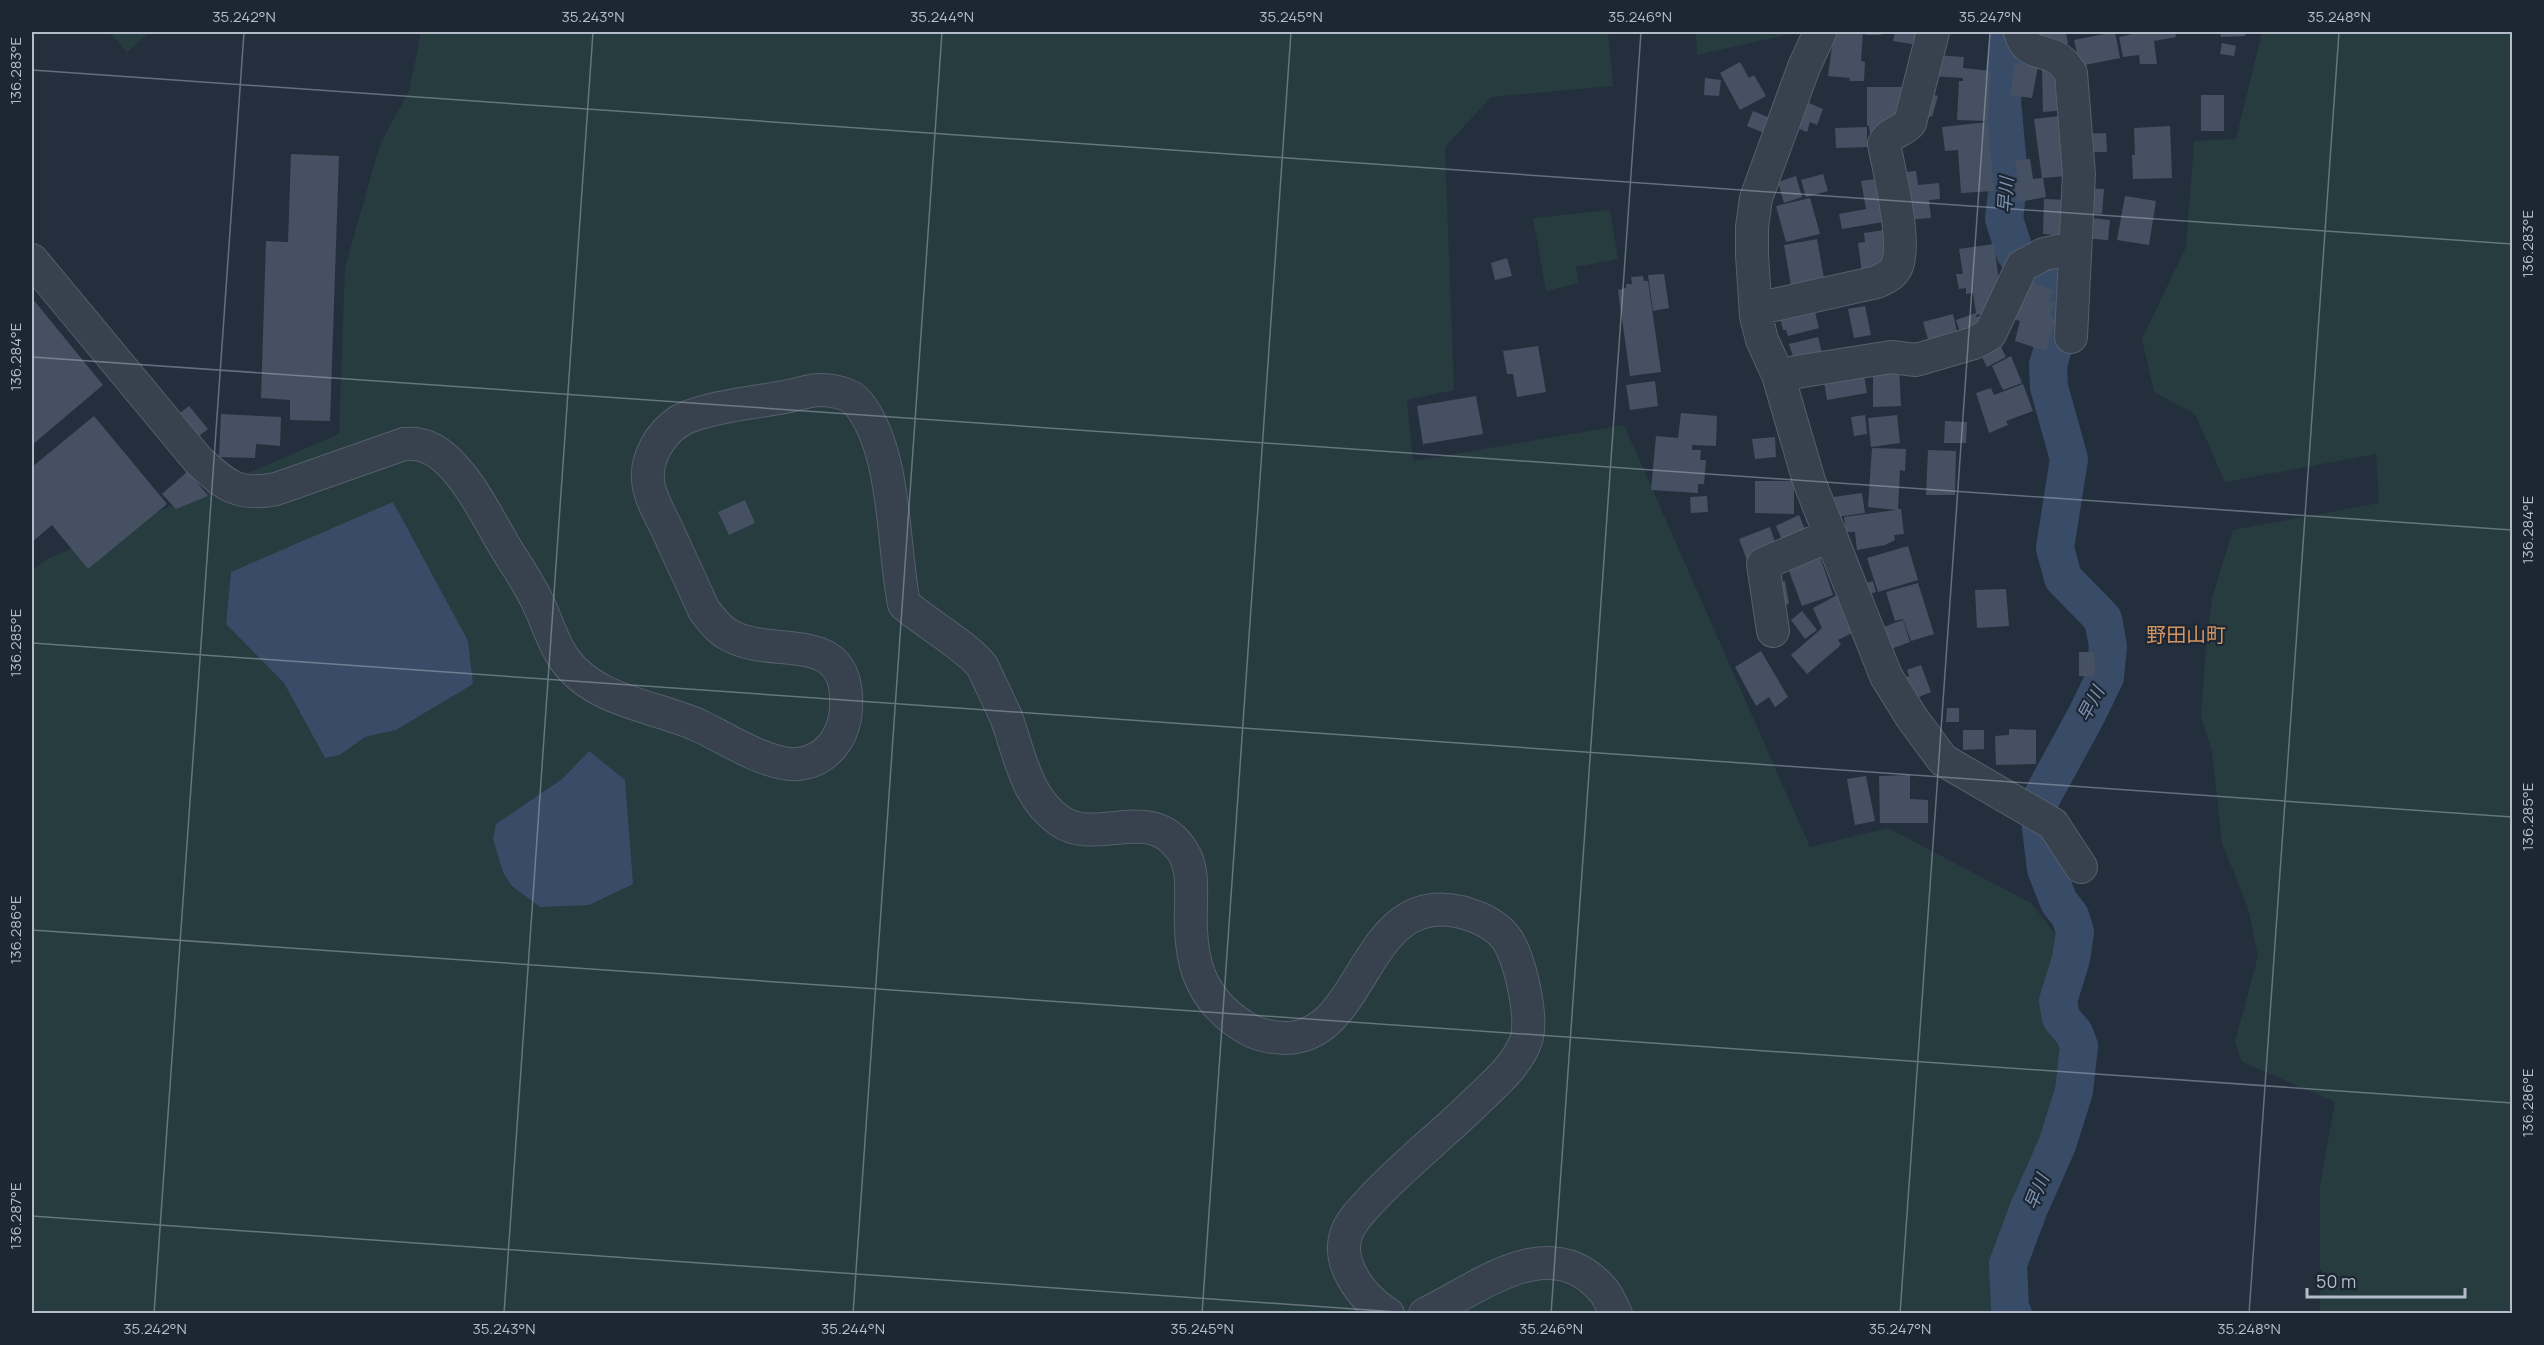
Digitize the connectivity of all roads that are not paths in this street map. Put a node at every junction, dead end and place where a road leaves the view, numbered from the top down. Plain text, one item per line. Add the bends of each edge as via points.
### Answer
1 (1820, 32) edge
2 (1933, 32) edge
3 (2020, 32) edge
4 (2074, 248) junction
5 (32, 260) edge
6 (1756, 309) junction
7 (2071, 337) dead end
8 (1778, 375) junction
9 (1831, 535) junction
10 (1773, 631) dead end
11 (2081, 867) dead end
12 (1388, 1314) edge
13 (1425, 1314) edge
14 (1616, 1314) edge

1 - 6 street via 1756,198 1752,227
2 - 6 street via 1910,123 1890,135 1884,144 1900,242 1896,268 1877,282
3 - 4 street via 2026,45 2035,52 2052,55 2071,73 2079,174
4 - 7 street
4 - 8 street via 2044,254 2027,263 1990,334 1974,343 1917,360 1891,357
5 - 12 street via 198,460 218,478 237,490 256,493 417,442 450,463 476,498 537,600 565,660 585,680 613,696 684,719 766,758 790,765 811,763 827,753 838,737 845,720 844,679 818,651 750,643 715,624 704,610 654,501 648,480 651,458 662,437 680,421 709,412 820,390 856,400 880,447 904,604 981,665 1005,717 1030,788 1045,807 1063,823 1090,829 1137,825 1155,828 1173,839 1185,854 1191,879 1191,954 1206,989 1227,1015 1264,1036 1296,1038 1312,1031 1329,1018 1376,950 1406,918 1430,909 1447,909 1485,920 1503,933 1516,955 1528,1021 1527,1039 1519,1055 1508,1071 1442,1136 1384,1186 1347,1232 1344,1255 1355,1284
6 - 8 street via 1762,339
8 - 9 street via 1809,481
9 - 10 street via 1763,564
9 - 11 street via 1886,676 1943,760 2042,817
13 - 14 street via 1490,1278 1526,1265 1554,1263 1572,1267 1590,1278 1604,1290

